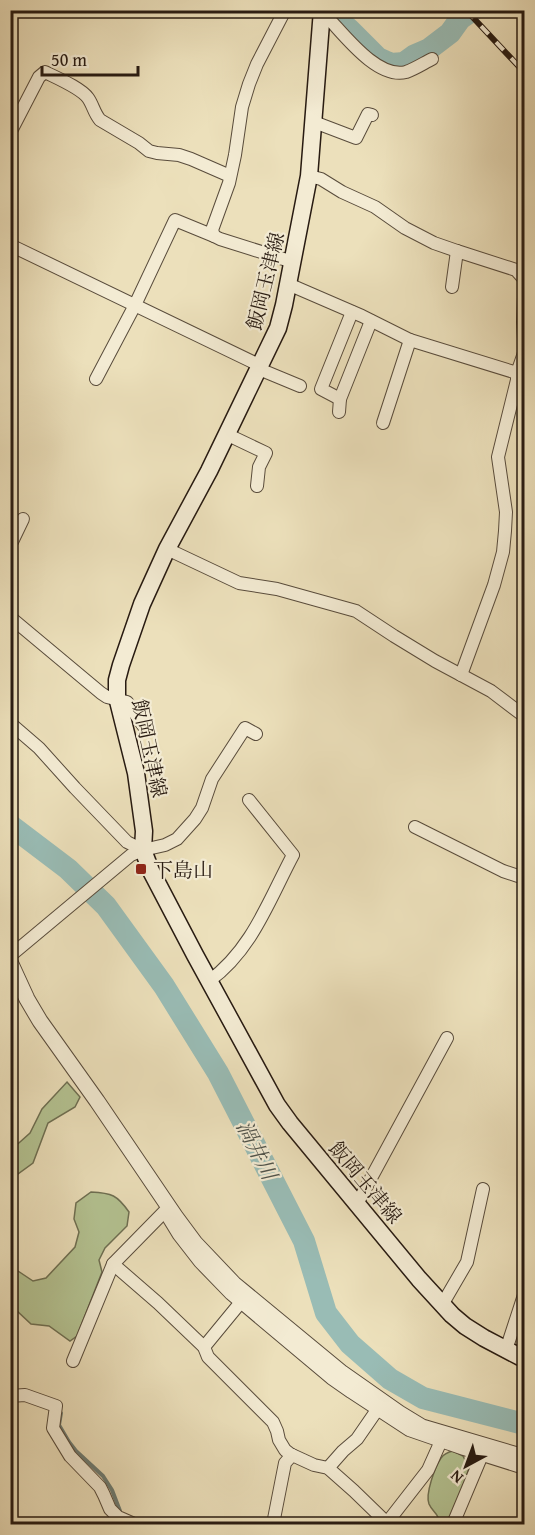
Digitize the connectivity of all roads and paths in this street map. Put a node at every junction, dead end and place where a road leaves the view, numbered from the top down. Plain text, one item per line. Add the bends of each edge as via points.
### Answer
1 (285, 10) edge
2 (322, 15) edge
3 (432, 59) dead end
4 (372, 115) dead end
5 (314, 122) junction
6 (10, 133) edge
7 (230, 176) junction
8 (309, 176) junction
9 (214, 236) junction
10 (11, 246) edge
11 (457, 251) junction
12 (293, 262) junction
13 (525, 279) edge
14 (288, 284) junction
15 (452, 287) dead end
16 (525, 297) edge
17 (135, 305) junction
18 (352, 312) junction
19 (371, 321) junction
20 (525, 339) edge
21 (410, 340) junction
22 (525, 353) edge
23 (260, 367) junction
24 (517, 374) junction
25 (96, 379) dead end
26 (300, 386) dead end
27 (383, 423) dead end
28 (226, 434) junction
29 (257, 486) dead end
30 (23, 519) dead end
31 (10, 546) edge
32 (167, 549) junction
33 (10, 617) edge
34 (461, 675) junction
35 (118, 700) junction
36 (525, 716) edge
37 (10, 723) edge
38 (147, 731) dead end
39 (256, 734) dead end
40 (249, 800) dead end
41 (415, 827) dead end
42 (137, 852) junction
43 (525, 878) edge
44 (11, 964) edge
45 (209, 981) junction
46 (447, 1038) dead end
47 (152, 1183) junction
48 (483, 1189) dead end
49 (357, 1204) junction
50 (164, 1212) junction
51 (113, 1264) junction
52 (525, 1295) edge
53 (241, 1302) junction
54 (442, 1305) junction
55 (204, 1347) junction
56 (506, 1350) junction
57 (525, 1359) edge
58 (73, 1361) dead end
59 (10, 1396) edge
60 (377, 1410) junction
61 (441, 1442) junction
62 (292, 1455) junction
63 (482, 1455) junction
64 (525, 1457) edge
65 (525, 1467) edge
66 (328, 1468) junction
67 (134, 1524) edge
68 (273, 1524) edge
69 (387, 1524) edge
70 (453, 1524) edge

1 - 7 street via 249,84
2 - 3 street via 378,66 404,72
2 - 5 main road, 飯岡玉津線
4 - 5 street via 368,114 356,138
5 - 8 main road, 飯岡玉津線
6 - 7 street via 45,72 82,92 100,120 149,151 179,155
7 - 9 street via 212,230
8 - 11 street via 375,207 434,243
8 - 12 main road, 飯岡玉津線
9 - 12 street
9 - 17 street via 175,220
10 - 17 street
11 - 13 street via 516,270
11 - 15 street
12 - 14 main road, 飯岡玉津線
14 - 18 street
14 - 23 main road, 飯岡玉津線 via 278,328
16 - 20 street
17 - 23 street
17 - 25 street
18 - 19 street
18 - 19 street via 321,389 340,406
19 - 21 street
21 - 24 street
21 - 27 street
22 - 24 street
23 - 26 street
23 - 28 main road, 飯岡玉津線
24 - 34 street via 498,457 506,512 503,552
28 - 29 street via 266,453
28 - 32 main road, 飯岡玉津線
30 - 31 street
32 - 34 street via 239,583 277,589 356,611
32 - 35 main road, 飯岡玉津線 via 121,665
33 - 35 street via 106,697
34 - 36 street via 491,690
35 - 38 street via 127,702
35 - 42 main road, 飯岡玉津線 via 136,773 144,831
37 - 42 street via 39,748
39 - 42 street via 245,728 212,778 202,808 177,839
40 - 45 street via 293,855 251,936 223,971
41 - 43 street
42 - 44 street via 60,914
42 - 45 main road, 飯岡玉津線
44 - 47 street via 40,1021
45 - 49 main road, 飯岡玉津線 via 277,1105
46 - 49 street
47 - 50 street
47 - 64 street via 188,1234 234,1284 342,1373 422,1427
48 - 54 street via 467,1262
49 - 54 main road, 飯岡玉津線
50 - 51 street
50 - 53 street via 200,1262
51 - 55 street
51 - 58 street
52 - 56 street
53 - 55 street
53 - 60 street via 331,1378
54 - 56 main road, 飯岡玉津線 via 465,1326
55 - 62 street via 207,1357 273,1422 279,1440
56 - 57 main road, 飯岡玉津線
59 - 67 street via 25,1395 56,1406 53,1428 70,1456 100,1487 110,1509
60 - 61 street via 408,1430
60 - 66 street via 357,1439
61 - 63 street
61 - 69 street via 428,1470
62 - 66 street
62 - 68 street via 285,1463
63 - 65 street
63 - 70 street
66 - 69 street

